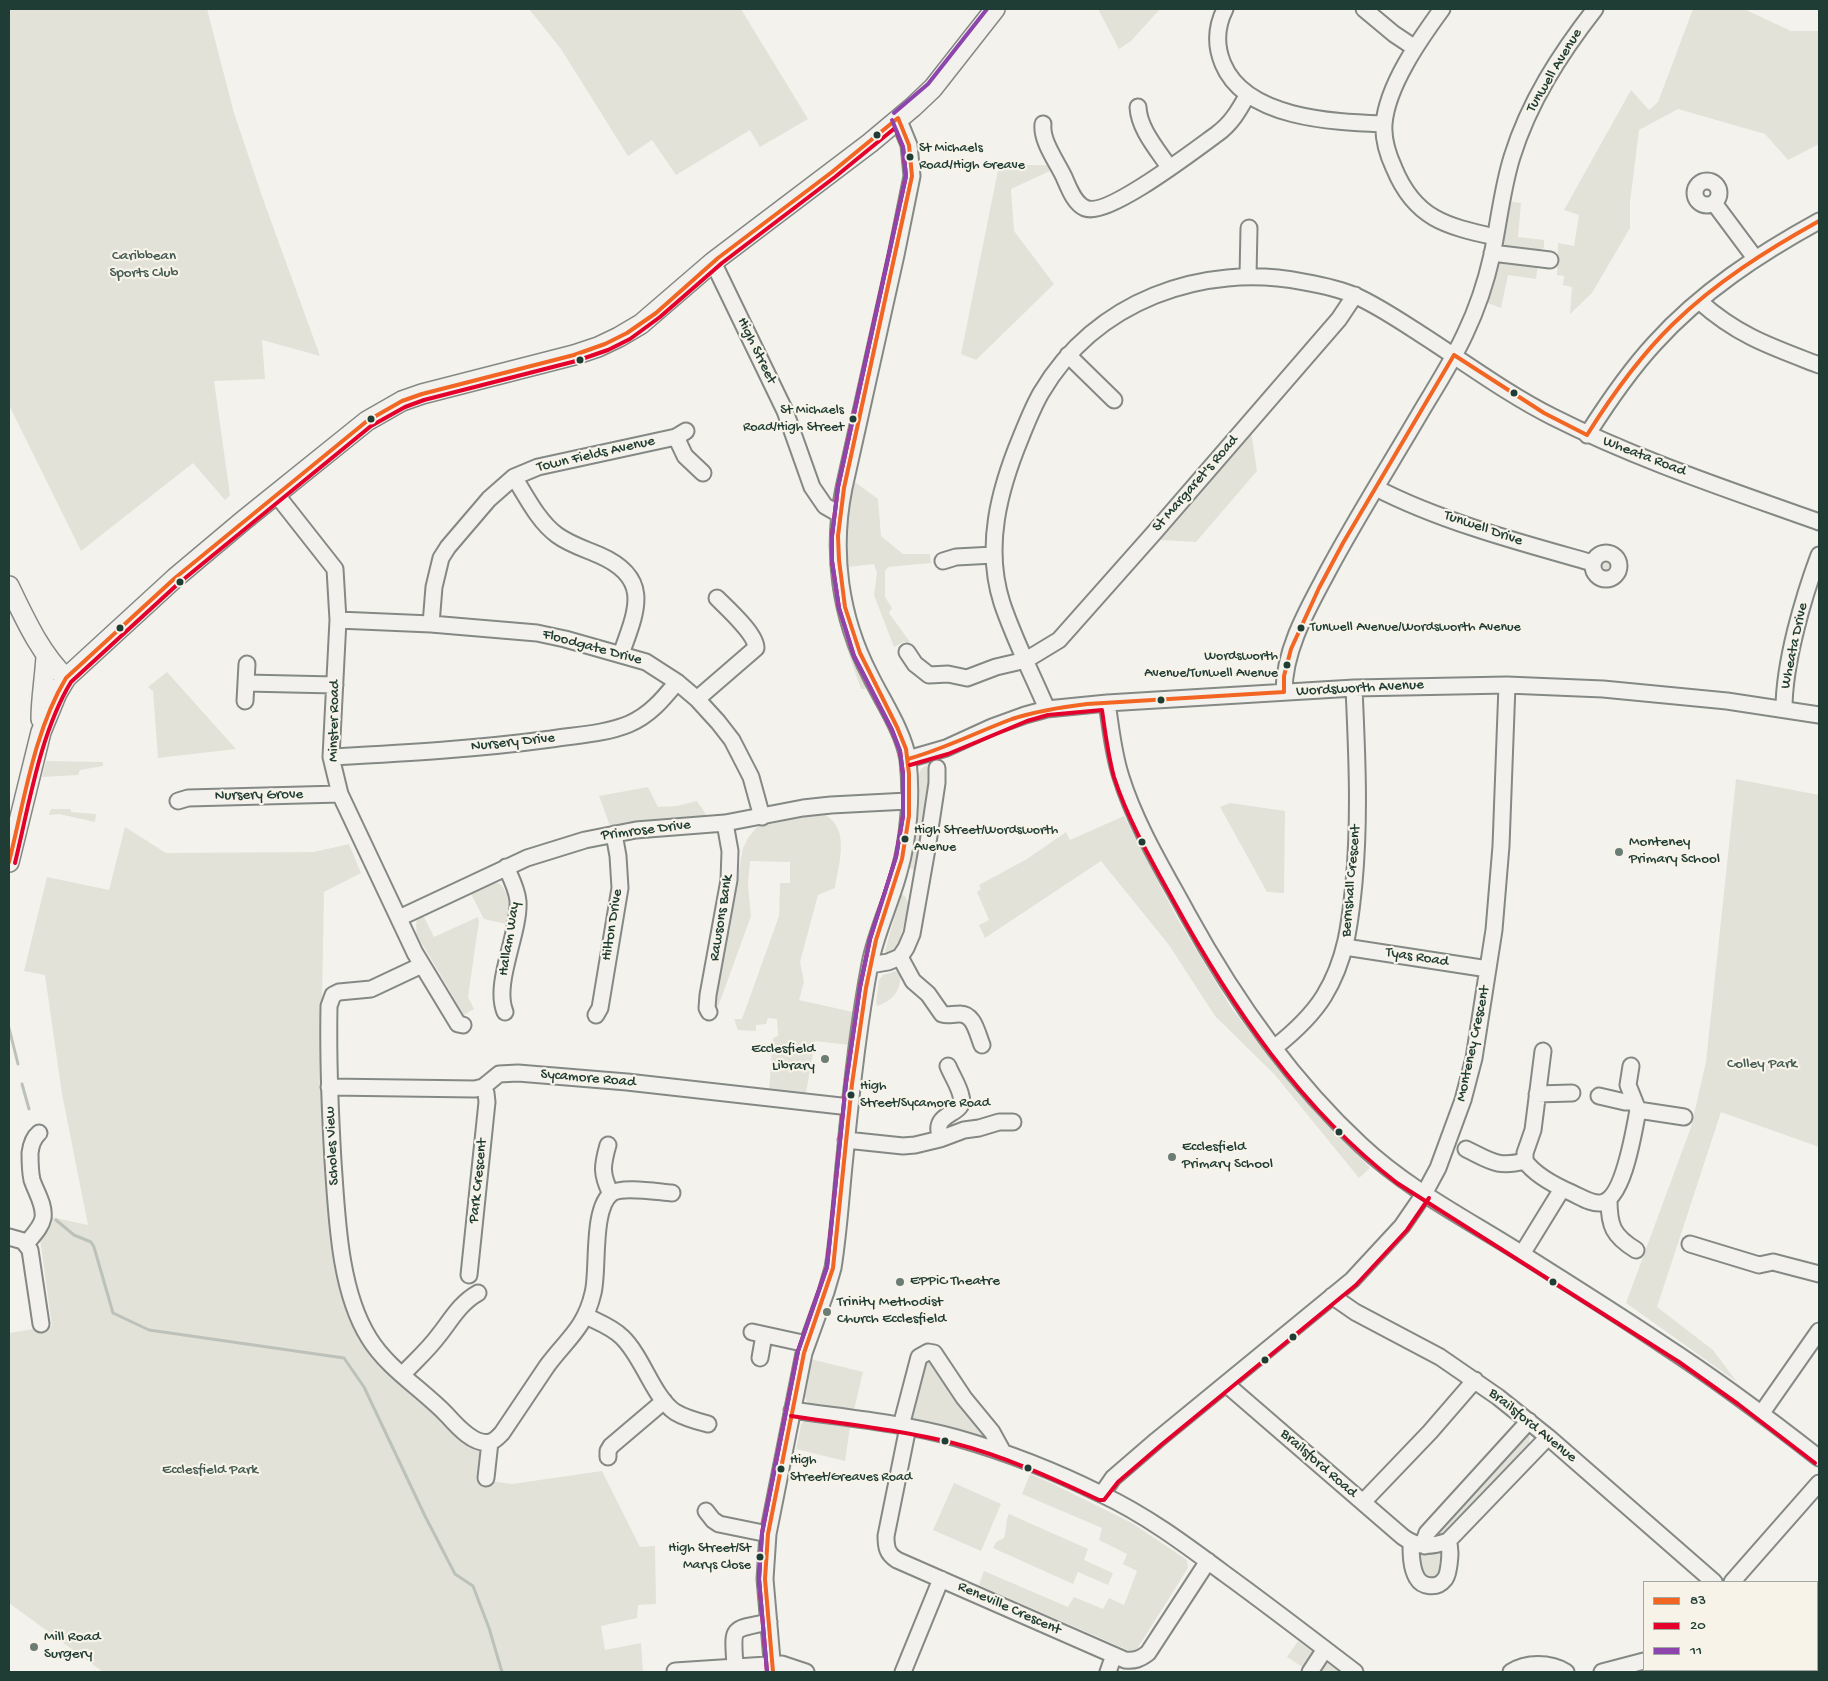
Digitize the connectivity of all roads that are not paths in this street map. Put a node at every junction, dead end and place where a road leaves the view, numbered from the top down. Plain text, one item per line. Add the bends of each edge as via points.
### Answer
1 (995, 9) edge
2 (1225, 9) edge
3 (1364, 9) edge
4 (1442, 9) edge
5 (1595, 9) edge
6 (1415, 48) junction
7 (1248, 94) junction
8 (1138, 107) dead end
9 (898, 118) junction
10 (1043, 124) dead end
11 (1384, 124) junction
12 (1169, 167) junction
13 (1714, 203) dead end
14 (1819, 221) edge
15 (1249, 228) dead end
16 (1495, 237) junction
17 (1492, 254) junction
18 (1755, 258) junction
19 (1550, 260) dead end
20 (714, 262) junction
21 (1248, 276) junction
22 (1355, 295) junction
23 (1699, 301) junction
24 (1068, 355) junction
25 (1454, 355) junction
26 (1819, 365) edge
27 (1114, 400) dead end
28 (1587, 434) junction
29 (704, 473) dead end
30 (514, 476) junction
31 (1376, 488) junction
32 (276, 494) junction
33 (839, 514) junction
34 (1819, 522) edge
35 (1819, 555) edge
36 (994, 556) junction
37 (943, 561) dead end
38 (1593, 563) dead end
39 (9, 586) edge
40 (718, 598) dead end
41 (338, 620) junction
42 (431, 624) junction
43 (908, 652) dead end
44 (621, 654) junction
45 (46, 656) junction
46 (1026, 660) junction
47 (247, 664) dead end
48 (66, 678) junction
49 (677, 682) junction
50 (246, 684) junction
51 (1506, 685) junction
52 (335, 686) junction
53 (1354, 688) junction
54 (1284, 692) junction
55 (697, 699) junction
56 (245, 701) dead end
57 (1107, 703) junction
58 (1047, 709) junction
59 (1784, 709) junction
60 (1819, 715) edge
61 (41, 732) junction
62 (331, 757) junction
63 (908, 759) junction
64 (937, 768) dead end
65 (340, 794) junction
66 (178, 801) dead end
67 (908, 801) junction
68 (762, 817) junction
69 (725, 823) junction
70 (614, 834) junction
71 (9, 862) edge
72 (506, 867) junction
73 (399, 918) junction
74 (1346, 947) junction
75 (900, 957) junction
76 (422, 964) junction
77 (870, 965) junction
78 (1488, 969) junction
79 (505, 1012) dead end
80 (710, 1012) dead end
81 (596, 1015) dead end
82 (463, 1025) dead end
83 (982, 1045) dead end
84 (1274, 1048) junction
85 (1543, 1051) dead end
86 (948, 1066) dead end
87 (1631, 1066) dead end
88 (329, 1087) junction
89 (483, 1087) junction
90 (1572, 1093) dead end
91 (1537, 1094) junction
92 (1599, 1096) dead end
93 (1636, 1106) junction
94 (850, 1107) junction
95 (1684, 1117) dead end
96 (1013, 1122) dead end
97 (39, 1133) dead end
98 (940, 1138) junction
99 (846, 1140) junction
100 (608, 1145) dead end
101 (1466, 1149) dead end
102 (1525, 1161) junction
103 (1562, 1189) junction
104 (672, 1193) dead end
105 (611, 1194) junction
106 (1424, 1194) junction
107 (1609, 1200) junction
108 (9, 1237) edge
109 (26, 1244) junction
110 (1690, 1244) dead end
111 (1636, 1250) dead end
112 (1522, 1254) junction
113 (1819, 1274) edge
114 (469, 1275) dead end
115 (478, 1293) dead end
116 (1332, 1296) junction
117 (586, 1316) junction
118 (41, 1324) dead end
119 (1819, 1331) edge
120 (807, 1344) junction
121 (760, 1358) dead end
122 (402, 1375) junction
123 (1475, 1380) junction
124 (1226, 1384) junction
125 (664, 1401) junction
126 (792, 1410) junction
127 (1761, 1414) junction
128 (1528, 1421) junction
129 (708, 1424) dead end
130 (904, 1426) junction
131 (1548, 1437) junction
132 (490, 1442) junction
133 (1003, 1452) junction
134 (608, 1457) dead end
135 (1819, 1458) edge
136 (486, 1478) dead end
137 (1819, 1483) edge
138 (1102, 1494) junction
139 (1363, 1502) junction
140 (706, 1511) dead end
141 (768, 1534) junction
142 (1448, 1542) junction
143 (1418, 1544) junction
144 (1208, 1561) junction
145 (941, 1579) junction
146 (1713, 1581) edge
147 (1733, 1581) edge
148 (769, 1622) junction
149 (1325, 1649) junction
150 (1114, 1655) junction
151 (1643, 1661) edge
152 (773, 1664) edge
153 (735, 1667) junction
154 (1336, 1667) edge
155 (675, 1671) dead end
156 (806, 1672) edge
157 (903, 1672) edge
158 (1108, 1672) edge
159 (1310, 1672) edge
160 (1355, 1672) edge
161 (1511, 1672) edge
162 (1566, 1672) edge
163 (1602, 1672) edge

1 - 9 main road via 933,88
2 - 7 street via 1217,39 1219,56 1234,82
3 - 6 street
4 - 6 street
5 - 16 street, Tunwell Avenue via 1554,66 1525,121 1511,158
6 - 11 street via 1400,74
7 - 11 street via 1292,114
7 - 12 street via 1228,125
8 - 12 street via 1145,130
9 - 20 main road
9 - 33 street via 909,145 910,185
10 - 12 street via 1044,137 1072,193 1085,208 1104,208
11 - 16 street via 1386,144 1398,179 1420,208 1456,228
13 - 18 street
14 - 18 street
15 - 21 street
16 - 17 street, Tunwell Avenue
17 - 19 street
17 - 25 street, Tunwell Avenue via 1477,307
18 - 23 street
20 - 32 main road via 642,324 598,347 402,401 367,421
20 - 33 street, High Street via 785,411 812,487 825,506
21 - 22 street, Wheata Road via 1287,278
21 - 24 street, Wheata Road via 1182,285 1150,298 1121,312
22 - 25 street, Wheata Road
22 - 46 street, St Margaret's Road via 1339,319 1070,628 1059,640
23 - 26 street via 1716,316 1756,341
23 - 28 street via 1635,365
24 - 27 street
24 - 36 street, Wheata Road via 1035,403 1010,464 997,512
25 - 28 street, Wheata Road via 1544,413
25 - 31 street, Tunwell Avenue
28 - 34 street, Wheata Road via 1668,468
29 - 30 street, Town Fields Avenue via 685,456 681,434 538,466
30 - 42 street, Town Fields Avenue via 489,499 444,552 434,587
30 - 44 street via 535,511 557,536 615,563 632,580 636,604
31 - 38 street, Tunwell Drive via 1450,518
31 - 54 street, Tunwell Avenue via 1319,588 1290,649
32 - 41 street, Minster Road via 335,570
32 - 48 main road via 175,578
33 - 63 street via 838,559 846,611 868,673 898,731
35 - 59 street, Wheata Drive via 1788,669
36 - 37 street via 956,557
36 - 46 street, Wheata Road via 1002,602
39 - 45 main road
40 - 55 street via 750,633 756,648
41 - 42 street, Floodgate Drive
41 - 52 street, Minster Road
42 - 44 street, Floodgate Drive via 537,633
43 - 46 street, St Margaret's Road via 929,676 948,674 967,678
44 - 49 street, Floodgate Drive via 646,662
45 - 48 main road
45 - 61 main road
46 - 58 street, Wheata Road
47 - 50 street
48 - 61 main road
49 - 55 street, Floodgate Drive
49 - 62 street, Nursery Drive via 652,710 629,724 614,728 529,742
50 - 52 street
50 - 56 street
51 - 53 street, Wordsworth Avenue
51 - 59 street, Wordsworth Avenue via 1603,689
51 - 78 street, Monteney Crescent via 1501,846
52 - 62 street, Minster Road
53 - 54 street, Wordsworth Avenue
53 - 74 street, Bernshall Crescent via 1358,816
54 - 57 street, Wordsworth Avenue
55 - 68 street, Floodgate Drive via 738,751 751,777
57 - 58 street, Wordsworth Avenue
57 - 84 street via 1121,776 1143,831 1223,974
58 - 63 street, Wordsworth Avenue via 946,748
59 - 60 street, Wordsworth Avenue
61 - 71 main road
62 - 65 street, Minster Road
63 - 67 street
64 - 75 street via 912,934
65 - 66 street, Nursery Grove via 188,798
65 - 73 street, Minster Road
67 - 68 street, Primrose Drive via 831,804
67 - 77 street via 906,840 899,872
68 - 69 street, Primrose Drive
69 - 70 street, Primrose Drive via 666,826
69 - 80 street, Rawsons Bank via 730,851 729,880 708,995 707,1008
70 - 72 street, Primrose Drive via 552,849
70 - 81 street, Hilton Drive via 620,888 600,1008
72 - 73 street, Primrose Drive
72 - 79 street, Hallam Way via 515,888 518,908 501,997
73 - 76 street, Minster Road
74 - 78 street, Tyas Road
74 - 84 street, Bernshall Crescent via 1325,994 1312,1013
75 - 77 street
75 - 83 street via 913,981 928,994 942,1014 969,1017
76 - 82 street, Minster Road via 458,1024
76 - 88 street, Scholes View via 371,988 333,995 328,1006
77 - 94 street
78 - 106 street, Monteney Crescent via 1480,1027 1463,1100 1438,1168
84 - 106 street via 1362,1147
85 - 91 street
86 - 98 street via 962,1103 942,1121
87 - 93 street via 1628,1085
88 - 89 street, Sycamore Road
88 - 122 street, Scholes View via 338,1231 348,1284 369,1340
89 - 94 street, Sycamore Road via 499,1074 518,1073
89 - 114 street, Park Crescent via 487,1102
90 - 91 street
91 - 102 street
92 - 93 street
93 - 95 street
93 - 107 street via 1628,1158
94 - 99 street
96 - 98 street via 999,1122
97 - 109 street via 31,1146 30,1163 43,1219
98 - 99 street via 903,1146
99 - 120 street via 832,1268
100 - 105 street via 602,1169
101 - 102 street via 1501,1165
102 - 103 street
103 - 107 street via 1592,1202
103 - 112 street
104 - 105 street via 619,1190
105 - 117 street via 598,1225 594,1290
106 - 112 street
106 - 116 street, Monteney Crescent via 1386,1244
107 - 111 street via 1613,1229 1622,1242
108 - 109 street
109 - 118 street via 30,1250
110 - 113 street via 1758,1265 1773,1262
112 - 127 street via 1664,1345
115 - 122 street via 461,1306
116 - 123 street, Brailsford Avenue
116 - 124 street, Monteney Crescent
117 - 125 street via 622,1337
117 - 132 street via 502,1433
119 - 127 street
120 - 121 street via 758,1333
120 - 126 street
122 - 132 street, Scholes View via 433,1400 464,1432 477,1440
123 - 128 street, Brailsford Avenue
123 - 139 street
124 - 138 street, Monteney Crescent via 1113,1478
124 - 139 street, Brailsford Road
125 - 129 street via 676,1412
125 - 134 street via 611,1446
126 - 130 street
126 - 141 street
127 - 135 street
128 - 131 street, Brailsford Avenue
128 - 143 street
130 - 133 street
130 - 133 street, Reneville Crescent via 918,1357 934,1353
130 - 145 street, Reneville Crescent via 886,1545 888,1552 897,1560
131 - 142 street
131 - 146 street, Brailsford Avenue
132 - 136 street
133 - 138 street
137 - 147 street
138 - 144 street via 1166,1531
139 - 143 street, Brailsford Road
140 - 141 street via 719,1524
141 - 148 street via 765,1580
142 - 143 street via 1436,1546
142 - 143 street via 1447,1575 1441,1583 1431,1586 1416,1578 1410,1553
144 - 149 street
144 - 150 street, Reneville Crescent via 1148,1653 1133,1661
145 - 150 street, Reneville Crescent
145 - 157 street
148 - 152 street
148 - 153 street via 736,1631 733,1636
149 - 154 street
149 - 159 street
150 - 158 street
151 - 163 street
152 - 153 street
152 - 156 street
153 - 155 street
154 - 160 street
161 - 162 street via 1531,1665

